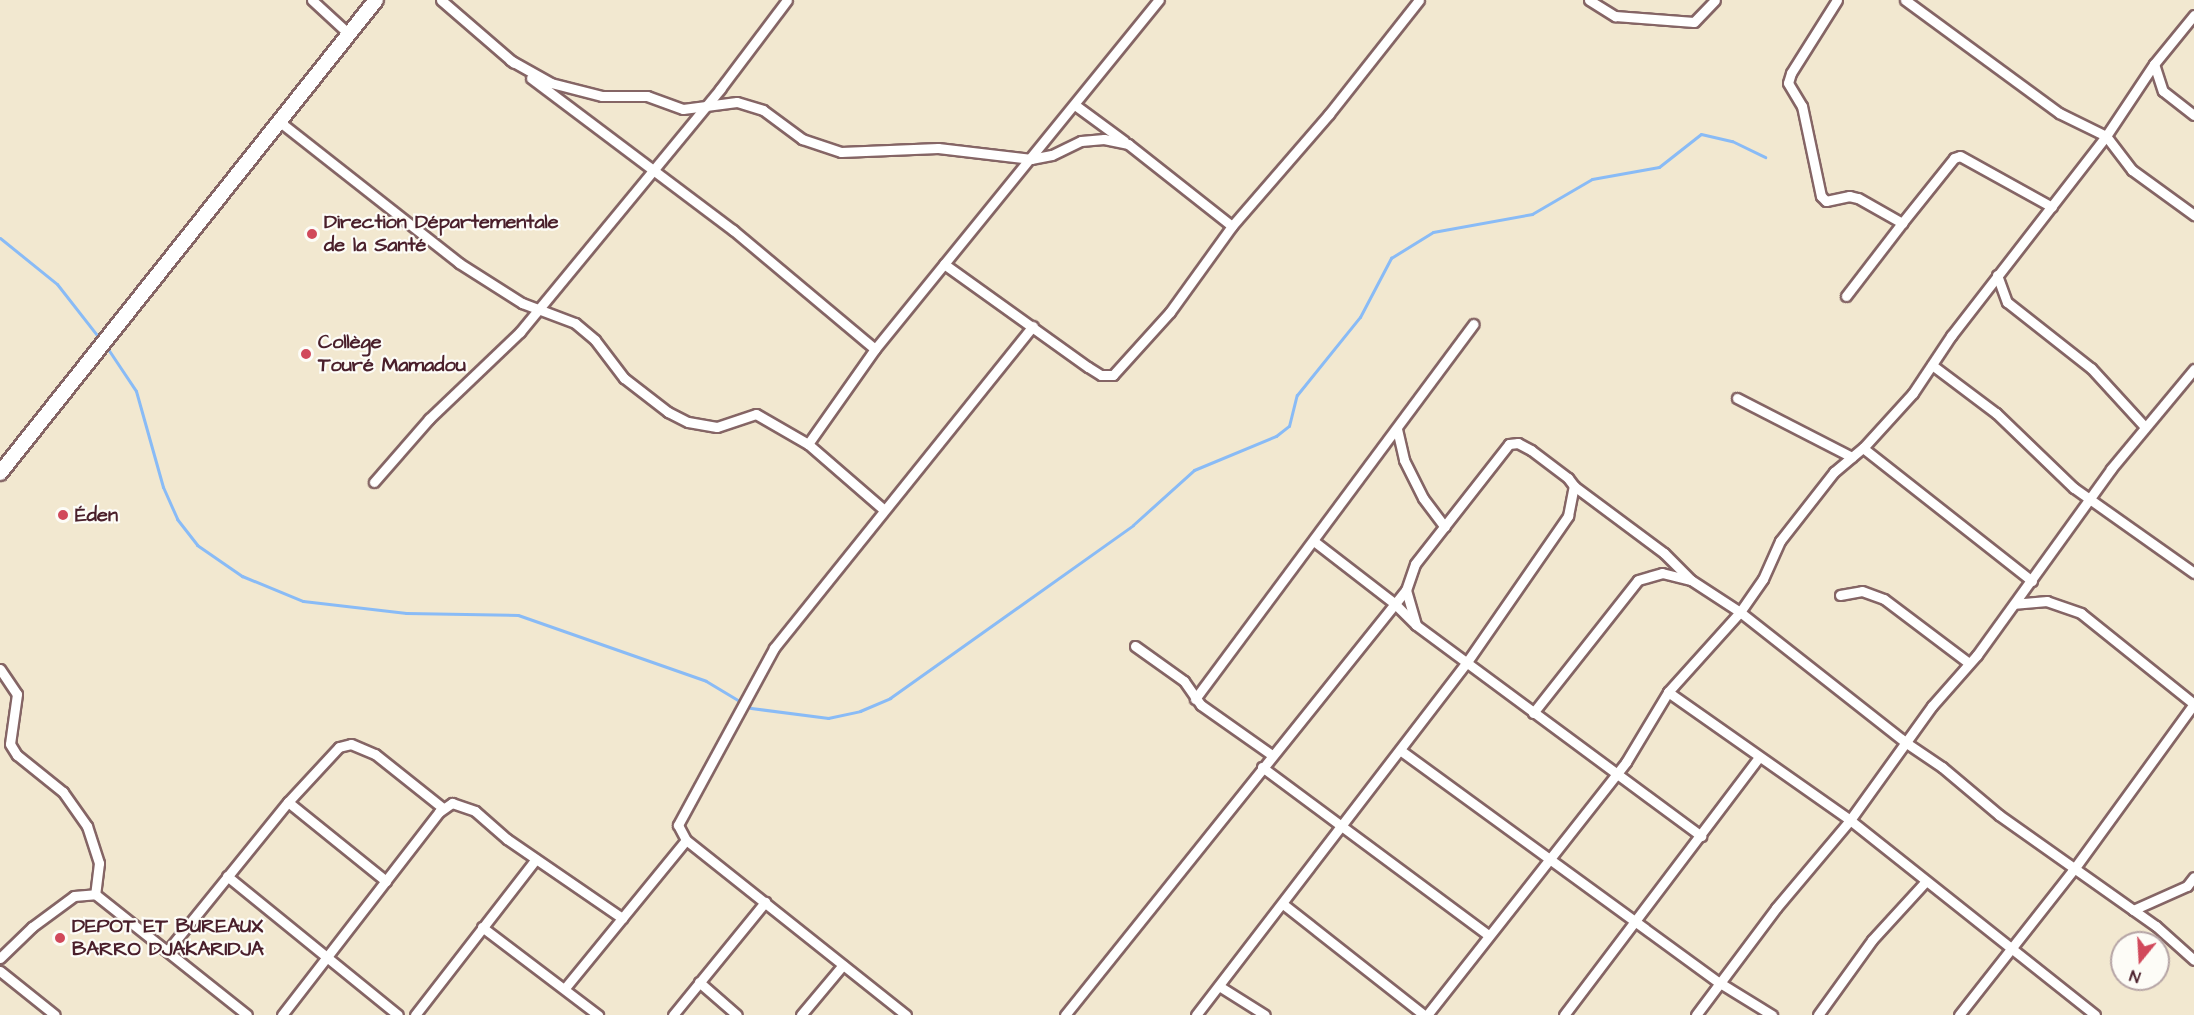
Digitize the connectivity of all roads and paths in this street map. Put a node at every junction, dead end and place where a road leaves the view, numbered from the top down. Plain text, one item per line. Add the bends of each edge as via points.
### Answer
1 (312, 0) edge
2 (376, 0) edge
3 (441, 0) edge
4 (788, 0) edge
5 (1159, 0) edge
6 (1419, 0) edge
7 (1589, 0) edge
8 (1715, 0) edge
9 (1837, 0) edge
10 (1905, 0) edge
11 (2194, 15) edge
12 (349, 34) junction
13 (510, 60) junction
14 (2154, 64) junction
15 (1075, 105) junction
16 (705, 106) junction
17 (2194, 115) edge
18 (280, 122) junction
19 (2106, 136) junction
20 (1128, 144) junction
21 (1031, 159) junction
22 (651, 170) junction
23 (2052, 207) junction
24 (2194, 215) edge
25 (1902, 223) junction
26 (1232, 226) junction
27 (944, 264) junction
28 (1997, 275) junction
29 (1846, 296) dead end
30 (538, 310) junction
31 (1473, 324) dead end
32 (1033, 326) junction
33 (875, 349) junction
34 (1932, 364) junction
35 (2194, 369) edge
36 (1737, 398) dead end
37 (2145, 427) junction
38 (1396, 429) junction
39 (808, 444) junction
40 (1863, 448) junction
41 (1852, 457) junction
42 (0, 473) edge
43 (374, 482) dead end
44 (1574, 486) junction
45 (2092, 499) junction
46 (882, 509) junction
47 (1445, 527) junction
48 (1315, 542) junction
49 (2194, 573) edge
50 (1691, 580) junction
51 (2032, 581) junction
52 (1406, 590) junction
53 (1840, 595) dead end
54 (1394, 603) junction
55 (2014, 604) junction
56 (1740, 612) junction
57 (1416, 625) junction
58 (1135, 646) dead end
59 (1467, 662) junction
60 (1969, 663) junction
61 (0, 669) edge
62 (1668, 692) junction
63 (1195, 699) junction
64 (1533, 713) junction
65 (1905, 742) junction
66 (1400, 750) junction
67 (1272, 755) junction
68 (1759, 757) junction
69 (1262, 767) junction
70 (1617, 773) junction
71 (288, 802) junction
72 (443, 807) junction
73 (1850, 820) junction
74 (1344, 827) junction
75 (1701, 836) junction
76 (686, 840) junction
77 (536, 859) junction
78 (1551, 862) junction
79 (2074, 869) junction
80 (227, 876) junction
81 (2194, 877) edge
82 (386, 880) junction
83 (1926, 881) junction
84 (95, 894) junction
85 (765, 902) junction
86 (1283, 904) junction
87 (2133, 910) junction
88 (622, 918) junction
89 (1636, 923) junction
90 (482, 927) junction
91 (1488, 935) junction
92 (2011, 948) junction
93 (168, 950) junction
94 (0, 958) edge
95 (325, 958) junction
96 (2194, 960) edge
97 (843, 965) junction
98 (0, 971) edge
99 (699, 982) junction
100 (1720, 983) junction
101 (1219, 986) junction
102 (565, 988) junction
103 (55, 1015) edge
104 (247, 1015) edge
105 (282, 1015) edge
106 (398, 1015) edge
107 (415, 1015) edge
108 (598, 1015) edge
109 (673, 1015) edge
110 (737, 1015) edge
111 (801, 1015) edge
112 (906, 1015) edge
113 (1065, 1015) edge
114 (1196, 1015) edge
115 (1265, 1015) edge
116 (1426, 1015) edge
117 (1564, 1015) edge
118 (1696, 1015) edge
119 (1772, 1015) edge
120 (1818, 1015) edge
121 (1959, 1015) edge
122 (2095, 1015) edge

1 - 12 street
2 - 12 highway
3 - 13 street
4 - 16 street
5 - 15 street
6 - 26 street via 1329,114
7 - 8 street via 1615,16 1694,22
9 - 25 street via 1788,83 1802,106 1821,196 1826,201 1858,198
10 - 19 street via 2059,113
11 - 14 street
12 - 18 highway
13 - 16 street via 551,83 595,95 646,96 682,109
13 - 22 street
14 - 17 street via 2163,91
14 - 19 street
15 - 20 street
15 - 21 street
16 - 21 street via 728,102 750,105 802,139 842,152 938,148
16 - 22 street
18 - 30 street via 459,263
18 - 42 highway
19 - 23 street
19 - 24 street via 2120,158 2149,186
20 - 21 street via 1104,139 1081,141
20 - 26 street
21 - 27 street
22 - 30 street
22 - 33 street via 733,230
23 - 25 street via 1960,156 1954,158
23 - 28 street
25 - 29 street
26 - 32 street via 1170,312 1113,375 1101,375
27 - 32 street
27 - 33 street
28 - 34 street
28 - 37 street via 2007,302 2091,368
30 - 39 street via 575,322 596,340 624,378 668,412 688,422 717,427 756,414
30 - 43 street via 429,419
31 - 38 street
32 - 46 street via 980,396
33 - 39 street
34 - 40 street via 1901,408
34 - 45 street via 1996,413 2074,488
35 - 37 street
36 - 41 street
37 - 45 street
38 - 47 street via 1404,460 1420,493
38 - 48 street
39 - 46 street
40 - 41 street
40 - 51 street
41 - 56 street via 1834,472 1780,541 1763,579
44 - 47 street via 1531,450 1518,443 1509,444
44 - 50 street via 1664,553
44 - 59 street via 1568,516
45 - 49 street
45 - 51 street
46 - 76 street via 774,648 680,820 678,831
47 - 52 street via 1415,564
48 - 54 street
48 - 63 street
50 - 56 street
50 - 64 street via 1662,573 1638,580
51 - 55 street
52 - 54 street
52 - 57 street
53 - 60 street via 1862,591 1884,599
54 - 57 street
54 - 67 street
55 - 60 street
55 - 79 street via 2047,601 2081,613 2194,704
56 - 62 street
56 - 65 street
57 - 59 street
58 - 63 street via 1184,681
59 - 64 street
59 - 66 street
60 - 65 street
61 - 84 street via 17,694 10,744 17,755 63,792 87,826 99,863
62 - 68 street
62 - 70 street
63 - 67 street
64 - 70 street
65 - 73 street
65 - 79 street
66 - 74 street
66 - 78 street
67 - 69 street
68 - 73 street
68 - 75 street
69 - 74 street
69 - 113 street
70 - 75 street
70 - 78 street
71 - 72 street via 333,751 351,744 375,754
71 - 80 street
71 - 82 street
72 - 77 street via 453,803 465,805
72 - 82 street
73 - 83 street
73 - 100 street
74 - 86 street
74 - 91 street
75 - 89 street
76 - 85 street
76 - 88 street
77 - 88 street
77 - 90 street
78 - 89 street
78 - 91 street
79 - 87 street
79 - 92 street
80 - 93 street
80 - 95 street
81 - 87 street via 2187,886
82 - 95 street
83 - 92 street
83 - 120 street via 1872,940
84 - 93 street
84 - 94 street via 74,896 32,927
85 - 97 street
85 - 99 street
86 - 101 street
86 - 116 street
87 - 96 street
88 - 102 street
89 - 100 street
89 - 117 street
90 - 102 street
90 - 107 street
91 - 116 street
92 - 121 street
92 - 122 street
93 - 104 street
95 - 105 street
95 - 106 street
97 - 111 street
97 - 112 street
98 - 103 street
99 - 109 street
99 - 110 street
100 - 118 street
100 - 119 street
101 - 114 street
101 - 115 street
102 - 108 street

